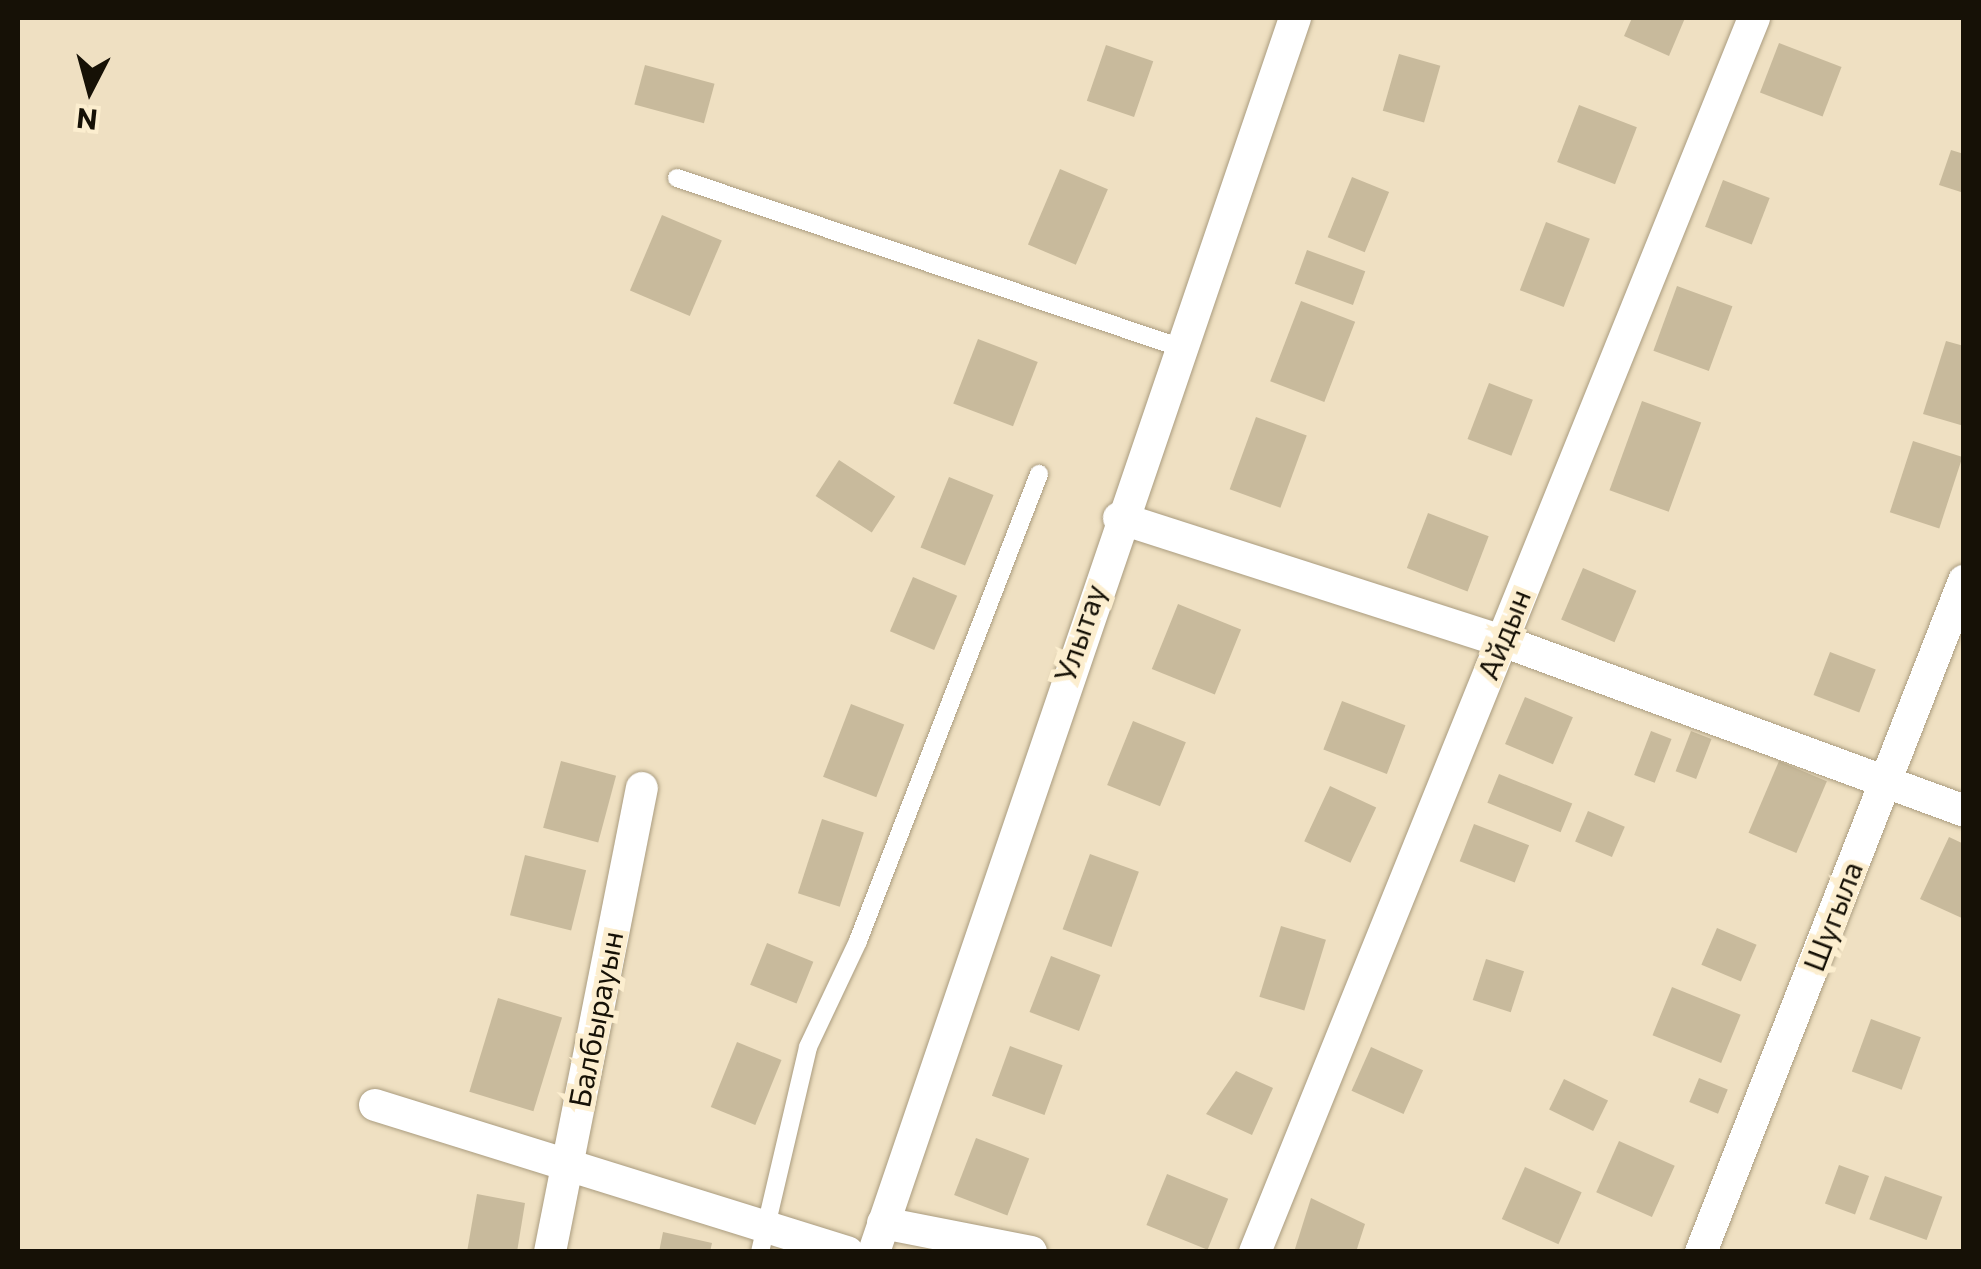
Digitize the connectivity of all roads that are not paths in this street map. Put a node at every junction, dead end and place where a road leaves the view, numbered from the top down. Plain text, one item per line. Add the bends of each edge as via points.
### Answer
1 (1295, 18) edge
2 (1754, 18) edge
3 (677, 178) dead end
4 (1180, 347) junction
5 (1039, 474) dead end
6 (1119, 518) junction
7 (1964, 582) edge
8 (1500, 640) junction
9 (1885, 780) junction
10 (642, 788) dead end
11 (1964, 811) edge
12 (375, 1104) dead end
13 (567, 1160) junction
14 (878, 1237) edge
15 (762, 1238) edge
16 (550, 1252) edge
17 (848, 1252) edge
18 (1031, 1252) edge
19 (1254, 1252) edge
20 (1701, 1252) edge

1 - 4 street, Улытау
2 - 8 street, Айдын
3 - 4 lane
4 - 6 street, Улытау
5 - 15 lane via 858,942 808,1046
6 - 8 street
6 - 14 street, Улытау
7 - 9 street, Шугыла
8 - 9 street
8 - 19 street, Айдын
9 - 11 street
9 - 20 street, Шугыла
10 - 13 street, Балбырауын
12 - 13 street
13 - 15 street
13 - 16 street, Балбырауын
14 - 18 street
15 - 17 street

